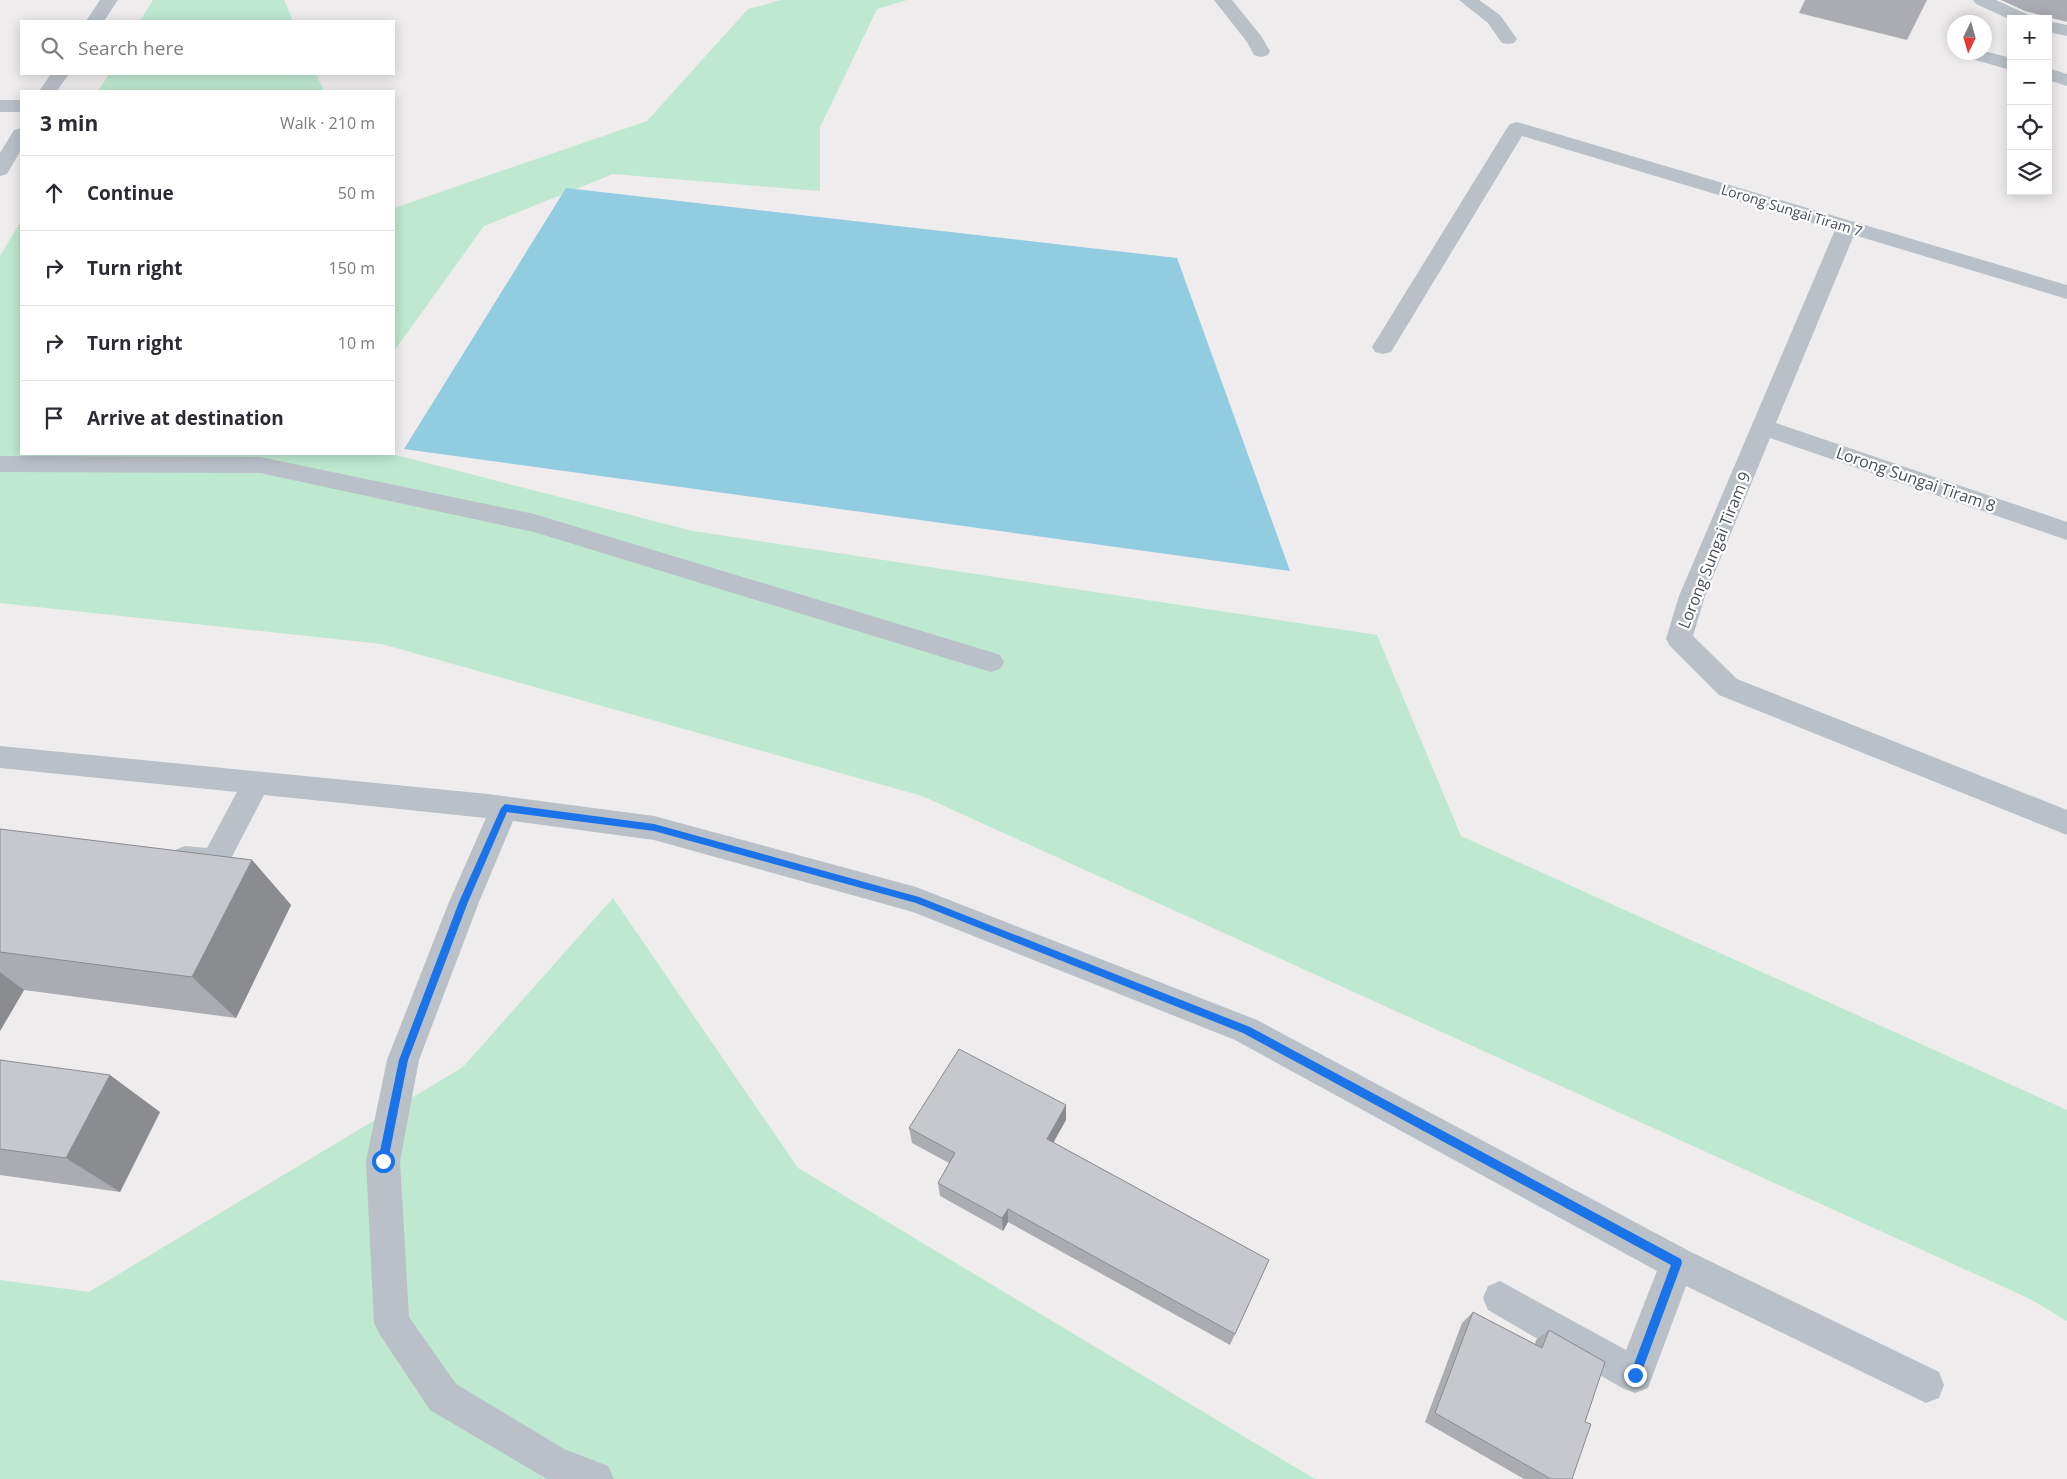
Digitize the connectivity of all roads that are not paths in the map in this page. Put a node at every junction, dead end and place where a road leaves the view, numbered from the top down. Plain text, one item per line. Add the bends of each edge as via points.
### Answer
1 (109, 0) edge
2 (1223, 0) edge
3 (1468, 0) edge
4 (1982, 0) edge
5 (2014, 15) edge
6 (96, 20) edge
7 (2052, 27) edge
8 (2067, 31) edge
9 (1508, 39) dead end
10 (1261, 51) dead end
11 (1992, 59) edge
12 (2007, 63) edge
13 (59, 75) edge
14 (2052, 75) edge
15 (2067, 80) edge
16 (49, 90) edge
17 (0, 106) edge
18 (20, 106) edge
19 (20, 136) edge
20 (0, 170) edge
21 (1846, 226) junction
22 (2067, 292) edge
23 (1383, 347) dead end
24 (1764, 427) junction
25 (0, 464) edge
26 (2067, 530) edge
27 (991, 662) dead end
28 (0, 757) edge
29 (256, 783) junction
30 (505, 808) junction
31 (2067, 823) edge
32 (157, 857) edge
33 (1677, 1263) junction
34 (1500, 1298) dead end
35 (1926, 1385) dead end
36 (595, 1479) edge

1 - 6 street
2 - 10 street
3 - 9 street via 1494,19
4 - 5 street
7 - 8 street
11 - 12 street
13 - 16 street
14 - 15 street
17 - 18 street
19 - 20 street
21 - 22 street, Lorong Sungai Tiram 7
21 - 23 street, Lorong Sungai Tiram 7 via 1517,128
21 - 24 street, Lorong Sungai Tiram 9
24 - 26 street, Lorong Sungai Tiram 8
24 - 31 street, Lorong Sungai Tiram 9 via 1692,596 1679,639 1728,686
25 - 27 street via 260,465 534,523
28 - 29 street
29 - 30 street
29 - 32 street via 216,861
30 - 33 street via 654,828 935,907 1246,1030
30 - 36 street via 464,902 403,1060 383,1161 392,1323 443,1397 553,1463
33 - 34 street via 1635,1375
33 - 35 street

